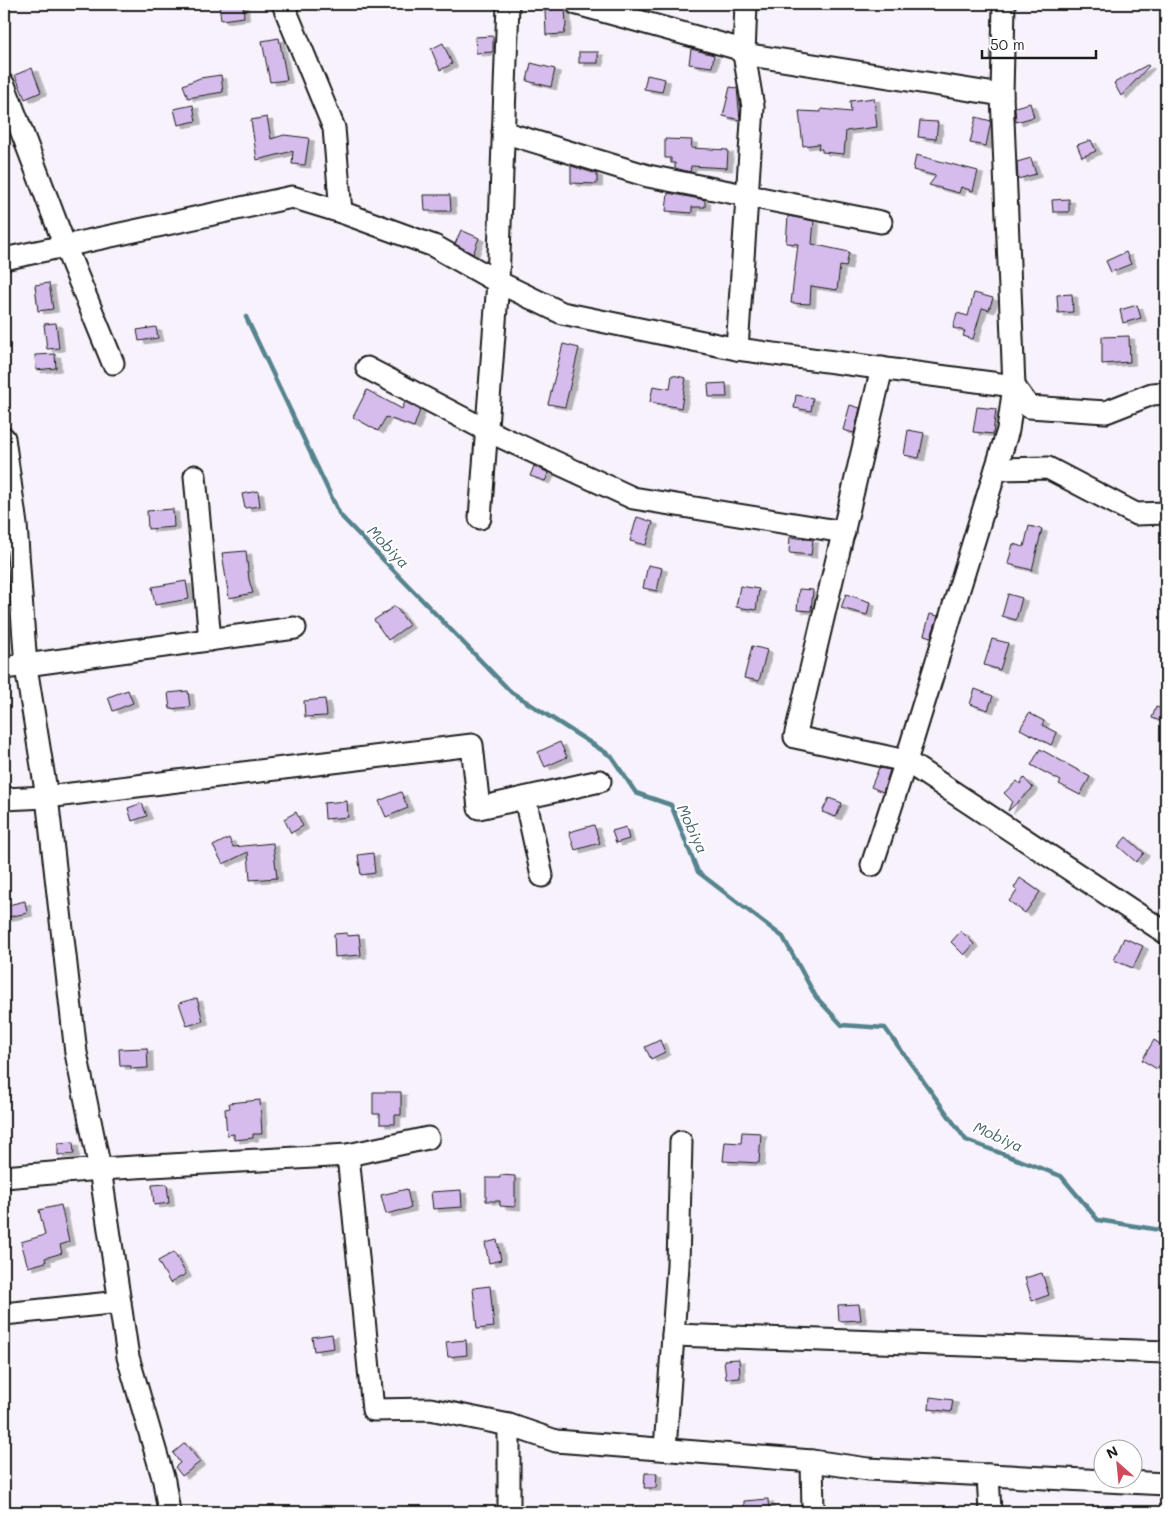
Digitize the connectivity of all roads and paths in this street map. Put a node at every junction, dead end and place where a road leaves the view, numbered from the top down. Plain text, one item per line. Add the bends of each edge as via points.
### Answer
1 (283, 4) edge
2 (508, 4) edge
3 (577, 4) edge
4 (746, 4) edge
5 (1004, 4) edge
6 (744, 54) junction
7 (4, 86) edge
8 (1002, 95) junction
9 (503, 132) junction
10 (747, 194) junction
11 (342, 212) junction
12 (881, 222) dead end
13 (65, 246) junction
14 (4, 259) edge
15 (498, 282) junction
16 (737, 349) junction
17 (113, 363) dead end
18 (368, 368) dead end
19 (882, 368) junction
20 (1014, 386) junction
21 (1166, 393) edge
22 (486, 430) junction
23 (4, 438) edge
24 (996, 470) junction
25 (195, 476) dead end
26 (1166, 513) edge
27 (480, 518) dead end
28 (10, 526) edge
29 (844, 532) junction
30 (295, 628) dead end
31 (210, 640) junction
32 (26, 666) junction
33 (4, 668) edge
34 (906, 761) junction
35 (600, 781) dead end
36 (47, 797) junction
37 (526, 798) junction
38 (4, 800) edge
39 (872, 865) dead end
40 (542, 876) dead end
41 (1166, 933) edge
42 (428, 1138) dead end
43 (681, 1142) dead end
44 (348, 1155) junction
45 (100, 1169) junction
46 (4, 1177) edge
47 (120, 1302) junction
48 (4, 1314) edge
49 (673, 1335) junction
50 (1166, 1352) edge
51 (509, 1425) junction
52 (666, 1449) junction
53 (812, 1461) junction
54 (988, 1475) junction
55 (1166, 1484) edge
56 (169, 1512) edge
57 (509, 1512) edge
58 (813, 1512) edge
59 (990, 1512) edge

1 - 11 street via 334,128
2 - 9 street
3 - 6 street via 736,48
4 - 6 street
5 - 8 street
6 - 8 street
6 - 10 street via 754,107
7 - 13 street
8 - 20 street
9 - 10 street via 648,176
9 - 15 street
10 - 12 street
10 - 16 street
11 - 13 street via 292,197
11 - 15 street via 434,246
13 - 14 street
13 - 17 street
15 - 16 street via 562,313
15 - 22 street
16 - 19 street
18 - 22 street
19 - 20 street
19 - 29 street
20 - 21 street via 1029,407 1106,412 1152,394
20 - 24 street via 1008,430
22 - 27 street
22 - 29 street via 633,498
23 - 28 street
24 - 26 street via 1048,468 1136,514
24 - 34 street
25 - 31 street
28 - 32 street
29 - 34 street via 795,737
30 - 31 street
31 - 32 street
32 - 33 street
32 - 36 street
34 - 39 street
34 - 41 street
35 - 37 street
36 - 37 street via 472,745 479,808
36 - 38 street
36 - 45 street via 76,1053
37 - 40 street
42 - 44 street
43 - 49 street
44 - 45 street
44 - 51 street via 373,1410 430,1409
45 - 46 street
45 - 47 street
47 - 48 street
47 - 56 street via 128,1357 164,1481
49 - 50 street
49 - 52 street
51 - 52 street via 556,1441
51 - 57 street
52 - 53 street
53 - 54 street via 868,1469
53 - 58 street
54 - 55 street
54 - 59 street

